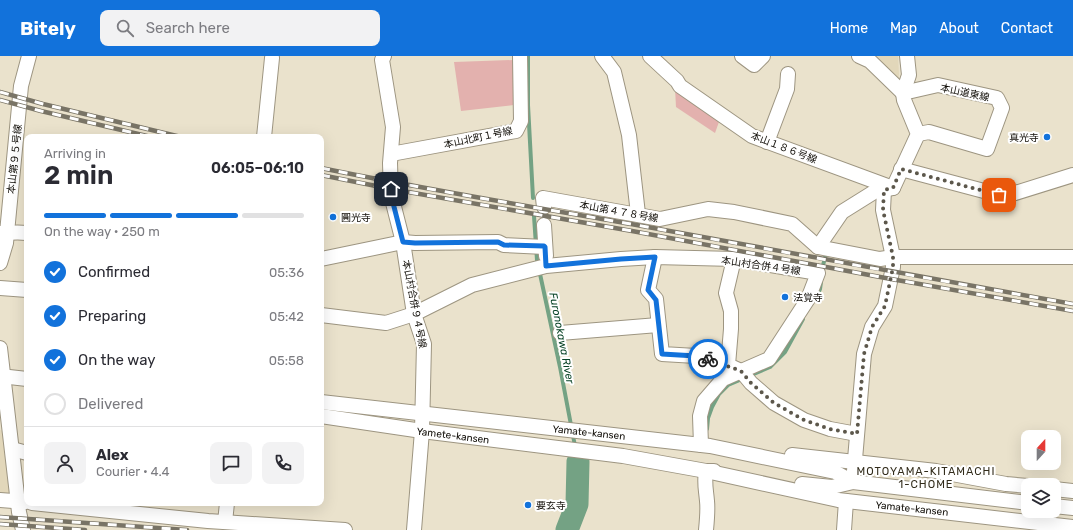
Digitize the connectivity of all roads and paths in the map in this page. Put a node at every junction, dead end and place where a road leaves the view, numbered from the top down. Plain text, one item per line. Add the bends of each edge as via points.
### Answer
1 (29, 56) edge
2 (520, 56) edge
3 (602, 56) edge
4 (650, 56) edge
5 (742, 56) edge
6 (763, 56) edge
7 (859, 56) edge
8 (907, 56) edge
9 (273, 57) edge
10 (380, 57) edge
11 (788, 74) dead end
12 (900, 89) junction
13 (264, 134) edge
14 (918, 134) junction
15 (766, 142) junction
16 (390, 154) junction
17 (901, 169) junction
18 (1073, 175) edge
19 (889, 189) junction
20 (5, 196) edge
21 (544, 207) dead end
22 (638, 214) junction
23 (544, 224) dead end
24 (3, 233) edge
25 (24, 233) edge
26 (403, 242) junction
27 (545, 246) junction
28 (818, 247) junction
29 (655, 257) junction
30 (893, 257) junction
31 (1073, 257) edge
32 (324, 258) edge
33 (734, 259) junction
34 (0, 263) edge
35 (546, 266) junction
36 (0, 288) edge
37 (24, 290) edge
38 (414, 314) junction
39 (324, 315) edge
40 (658, 325) junction
41 (560, 333) dead end
42 (0, 348) edge
43 (728, 365) junction
44 (741, 371) junction
45 (2, 376) edge
46 (24, 379) edge
47 (324, 402) edge
48 (422, 414) junction
49 (324, 416) edge
50 (422, 431) junction
51 (857, 434) junction
52 (706, 446) junction
53 (12, 450) junction
54 (24, 452) edge
55 (585, 452) joint
56 (855, 462) junction
57 (706, 471) junction
58 (853, 482) junction
59 (1021, 485) edge
60 (1061, 490) edge
61 (1073, 491) edge
62 (0, 500) edge
63 (849, 501) junction
64 (22, 502) edge
65 (1021, 502) edge
66 (62, 506) edge
67 (227, 506) edge
68 (1061, 507) edge
69 (1073, 508) edge
70 (225, 522) junction
71 (1073, 527) edge
72 (23, 530) edge
73 (345, 530) edge
74 (414, 530) edge
75 (706, 530) edge
76 (844, 530) edge

1 - 20 street, 本山第９５号線 via 21,86
2 - 16 street, 本山北町１号線 via 521,120 516,131
3 - 22 street via 614,72 629,135
4 - 15 street, 本山１８６号線 via 680,86 752,136
5 - 6 street via 754,66
7 - 12 street via 870,61
8 - 12 street via 909,74
9 - 13 street
10 - 16 street, 本山村合併９４号線 via 393,126
11 - 15 street via 786,89
12 - 14 street
12 - 14 street, 本山道東線 via 938,85 997,98 1002,108 987,149 929,132
14 - 17 street
15 - 19 street, 本山１８６号線
16 - 26 street, 本山村合併９４号線 via 391,195
17 - 18 street via 999,195 1012,194
17 - 19 street
19 - 28 street via 874,192 842,212
19 - 30 street via 883,210
20 - 24 street, 本山第９５号線
21 - 22 street, 本山第４７８号線 via 543,198
22 - 28 street, 本山第４７８号線 via 660,219 708,209 734,212 792,224
23 - 27 street
24 - 25 street
24 - 34 street, 本山第９５号線 via 6,242
26 - 27 street via 498,242 504,245
26 - 32 street
26 - 38 street, 本山村合併９４号線
27 - 35 street
28 - 30 street via 880,259
29 - 33 street, 本山村合併４号線
29 - 35 street, 本山村合併４号線
29 - 40 street via 648,290 656,300
30 - 31 street
30 - 51 street via 885,306 872,327 864,354
33 - 43 street via 726,293 731,311
33 - 44 street, 本山村合併４号線 via 818,273 808,299 769,360
35 - 38 street, 本山村合併４号線 via 472,285
36 - 37 street
38 - 39 street, 本山村合併４号線 via 386,323
38 - 48 street, 本山村合併９４号線 via 424,344
40 - 41 street
40 - 43 street via 662,354 696,356
42 - 45 street
43 - 44 street
44 - 51 street via 774,403 804,420 830,429
44 - 52 street via 723,379 704,401 700,416
45 - 46 street
45 - 53 street
47 - 48 street, Yamate-kansen
48 - 50 street, 本山村合併９４号線
48 - 52 street, Yamate-kansen
49 - 50 street, Yamete-kansen
50 - 55 street, Yamete-kansen
50 - 74 street, 本山村合併９４号線
51 - 56 street
52 - 56 street
52 - 58 street, Yamate-kansen via 835,472
53 - 54 street
53 - 64 street
55 - 57 street, Yamate-kansen
56 - 58 street
56 - 59 street via 936,471
57 - 58 street, Yamate-kansen via 738,471 808,485 832,487
57 - 63 street, Yamate-kansen
57 - 75 street
58 - 63 street
58 - 65 street, Yamate-kansen
60 - 61 street
62 - 64 street
63 - 71 street, Yamate-kansen
63 - 76 street
64 - 72 street
66 - 70 street
67 - 70 street
68 - 69 street
70 - 73 street

